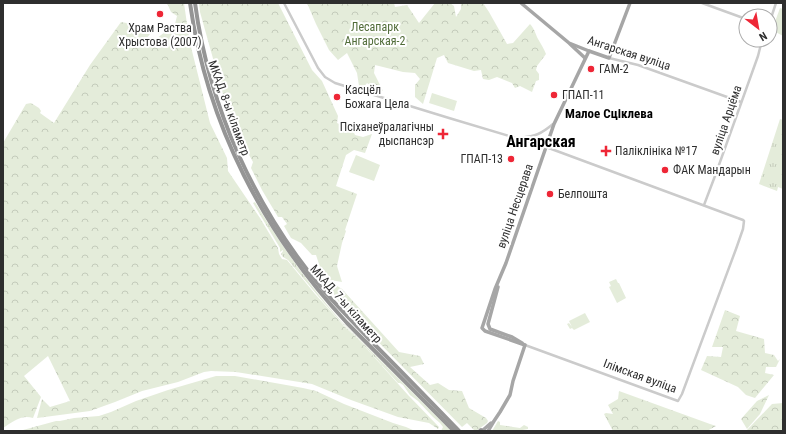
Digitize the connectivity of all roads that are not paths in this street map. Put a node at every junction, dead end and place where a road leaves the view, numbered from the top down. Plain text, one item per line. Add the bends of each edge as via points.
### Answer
1 (190, 3) edge
2 (195, 3) edge
3 (284, 3) edge
4 (521, 3) edge
5 (630, 3) edge
6 (702, 3) edge
7 (738, 16) edge
8 (569, 43) junction
9 (760, 48) edge
10 (588, 51) junction
11 (585, 58) junction
12 (609, 58) junction
13 (741, 102) junction
14 (554, 124) junction
15 (517, 138) junction
16 (546, 147) junction
17 (244, 172) junction
18 (704, 205) junction
19 (486, 323) junction
20 (506, 337) junction
21 (524, 344) junction
22 (440, 414) junction
23 (494, 421) junction
24 (454, 431) edge
25 (459, 431) edge
26 (481, 431) edge
27 (488, 431) edge

1 - 17 highway, МКАД, 8-ы кіламетр via 200,57 210,91 222,126
2 - 17 highway, МКАД, 8-ы кіламетр via 198,29 213,89
3 - 15 street via 318,68 329,80 367,94
4 - 8 main road, Ангарская вуліца
5 - 12 main road
6 - 7 street
8 - 10 main road, Ангарская вуліца
8 - 11 main road
9 - 13 street, вуліца Арцёма
10 - 11 main road, вуліца Несцерава
10 - 12 main road, Ангарская вуліца
11 - 14 main road, вуліца Несцерава
12 - 13 street, Ангарская вуліца via 638,65
13 - 18 street, вуліца Арцёма
14 - 15 street via 538,135
14 - 16 main road, вуліца Несцерава
15 - 16 street
16 - 18 street
16 - 19 main road, вуліца Несцерава
17 - 22 highway, МКАД, 7-ы кіламетр via 273,226 308,277 347,323
18 - 21 street, Ілімская вуліца via 744,221 743,229 678,401
19 - 20 main road
19 - 20 main road via 482,328 484,330
20 - 21 main road, Ілімская вуліца
21 - 23 main road via 510,395
22 - 24 highway
22 - 25 highway
23 - 26 main road
23 - 27 main road

